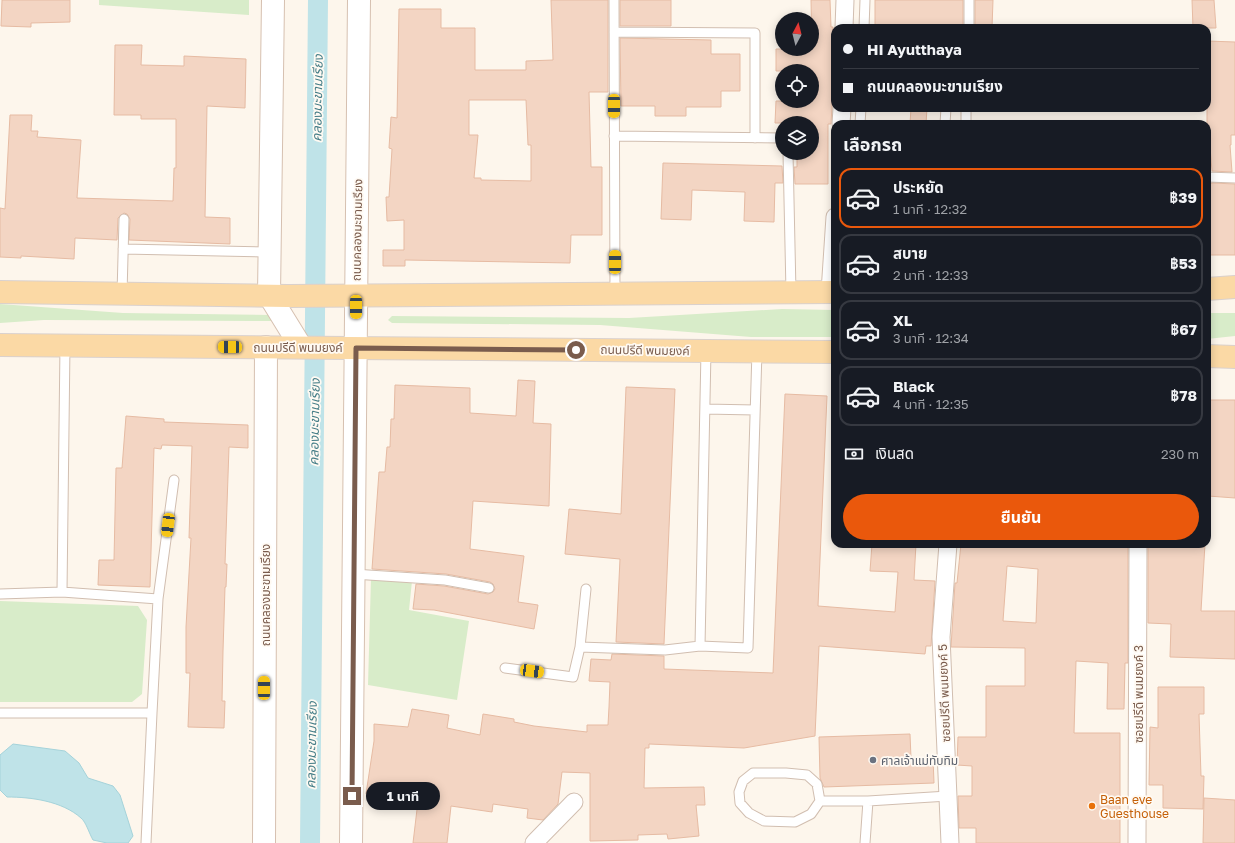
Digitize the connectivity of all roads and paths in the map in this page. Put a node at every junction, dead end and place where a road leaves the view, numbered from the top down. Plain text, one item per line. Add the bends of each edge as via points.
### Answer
1 (273, 0) edge
2 (359, 0) edge
3 (614, 0) edge
4 (845, 0) edge
5 (865, 0) edge
6 (969, 0) edge
7 (844, 24) edge
8 (864, 24) edge
9 (968, 24) edge
10 (614, 32) junction
11 (614, 136) junction
12 (755, 138) junction
13 (775, 138) edge
14 (788, 160) edge
15 (1211, 177) edge
16 (1235, 178) edge
17 (124, 219) dead end
18 (123, 249) junction
19 (269, 252) junction
20 (1235, 287) edge
21 (1211, 288) edge
22 (0, 292) edge
23 (791, 292) junction
24 (831, 292) edge
25 (615, 293) junction
26 (122, 294) junction
27 (347, 295) junction
28 (1211, 295) edge
29 (279, 296) junction
30 (1235, 298) edge
31 (292, 341) junction
32 (0, 345) edge
33 (64, 345) junction
34 (1235, 346) edge
35 (266, 347) junction
36 (346, 348) junction
37 (1211, 349) edge
38 (706, 351) junction
39 (757, 351) junction
40 (831, 352) edge
41 (1211, 356) edge
42 (1235, 357) edge
43 (705, 409) junction
44 (755, 410) junction
45 (174, 480) dead end
46 (948, 548) edge
47 (1138, 548) edge
48 (353, 574) junction
49 (489, 588) dead end
50 (586, 589) dead end
51 (62, 592) junction
52 (0, 594) edge
53 (158, 599) junction
54 (700, 646) junction
55 (580, 647) junction
56 (505, 668) dead end
57 (0, 713) edge
58 (152, 713) junction
59 (948, 796) junction
60 (820, 801) junction
61 (868, 801) junction
62 (574, 802) dead end
63 (146, 843) edge
64 (264, 843) edge
65 (351, 843) edge
66 (534, 843) edge
67 (865, 843) edge
68 (950, 843) edge
69 (1137, 843) edge

1 - 19 street
2 - 27 street, ถนนคลองมะขามเรียง
3 - 10 lane
4 - 7 street
5 - 8 lane
6 - 9 lane
10 - 11 lane
10 - 12 lane via 755,33
11 - 12 lane
11 - 25 lane
12 - 13 lane
14 - 23 lane
15 - 16 lane
17 - 18 lane
18 - 19 lane
18 - 26 lane
19 - 29 street
20 - 21 main road
22 - 26 main road
23 - 24 main road
23 - 25 main road
25 - 27 main road
26 - 29 main road
27 - 29 main road
27 - 36 street, ถนนคลองมะขามเรียง
28 - 30 street
29 - 31 street
31 - 35 main road, ถนนปรีดี พนมยงค์
31 - 36 main road, ถนนปรีดี พนมยงค์
32 - 33 main road, ถนนปรีดี พนมยงค์
33 - 35 main road, ถนนปรีดี พนมยงค์
33 - 51 lane
34 - 37 street
35 - 64 street, ถนนคลองมะขามเรียง
36 - 38 main road, ถนนปรีดี พนมยงค์
36 - 48 street, ถนนคลองมะขามเรียง
38 - 39 main road, ถนนปรีดี พนมยงค์
38 - 43 lane
39 - 40 main road, ถนนปรีดี พนมยงค์
39 - 44 lane
41 - 42 main road
43 - 44 lane
43 - 54 lane
44 - 54 lane via 748,648
45 - 53 lane
46 - 59 street, ซอยปรีดี พนมยงค์ 5 via 941,637
47 - 69 street, ซอยปรีดี พนมยงค์ 3
48 - 49 lane via 445,580
48 - 65 street, ถนนคลองมะขามเรียง
50 - 55 lane
51 - 52 lane
51 - 53 lane
53 - 58 lane
54 - 55 lane via 665,650
55 - 56 lane via 574,677
57 - 58 lane
58 - 63 lane
59 - 61 lane
59 - 68 street, ซอยปรีดี พนมยงค์ 5
60 - 60 lane via 817,784 807,775 753,773 742,781 739,792 740,803 749,813 764,821 795,822 811,814
60 - 61 lane
61 - 67 lane
62 - 66 street

